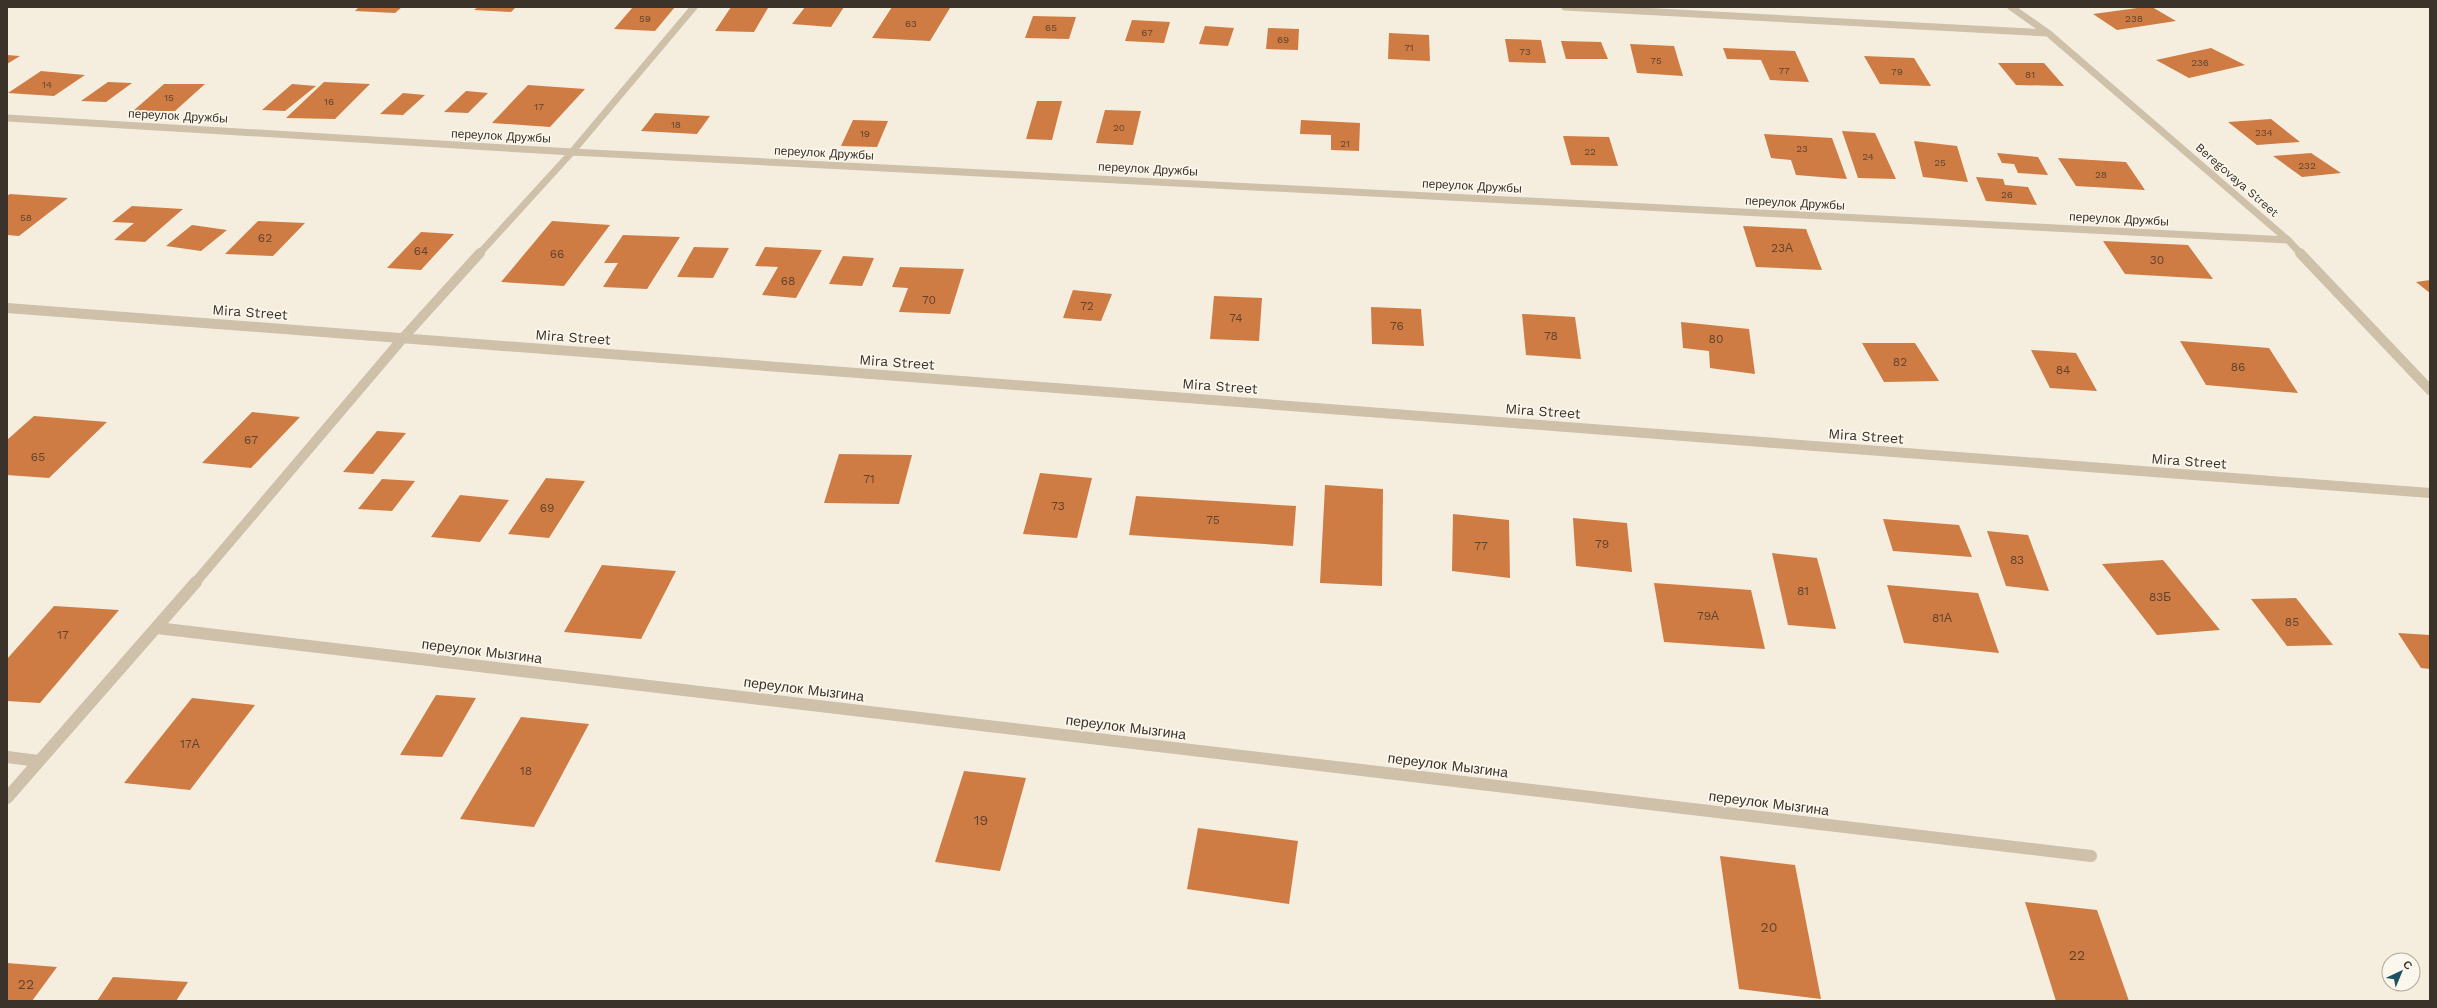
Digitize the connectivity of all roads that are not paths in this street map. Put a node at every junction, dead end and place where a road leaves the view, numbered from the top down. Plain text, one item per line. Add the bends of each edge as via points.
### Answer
1 (694, 7) edge
2 (1565, 7) edge
3 (2011, 7) edge
4 (2048, 33) junction
5 (7, 118) edge
6 (572, 152) junction
7 (2288, 240) junction
8 (7, 308) edge
9 (403, 338) junction
10 (2430, 390) edge
11 (2430, 493) edge
12 (158, 628) junction
13 (7, 757) edge
14 (39, 761) junction
15 (7, 798) edge
16 (2091, 856) dead end

1 - 6 street
2 - 4 street
3 - 4 street, Beregovaya Street
4 - 7 street, Beregovaya Street
5 - 6 street, переулок Дружбы
6 - 7 street, переулок Дружбы
6 - 9 street
7 - 10 street, Beregovaya Street
8 - 9 street, Mira Street
9 - 11 street, Mira Street
9 - 12 street
12 - 14 street
12 - 16 street, переулок Мызгина
13 - 14 street
14 - 15 street

